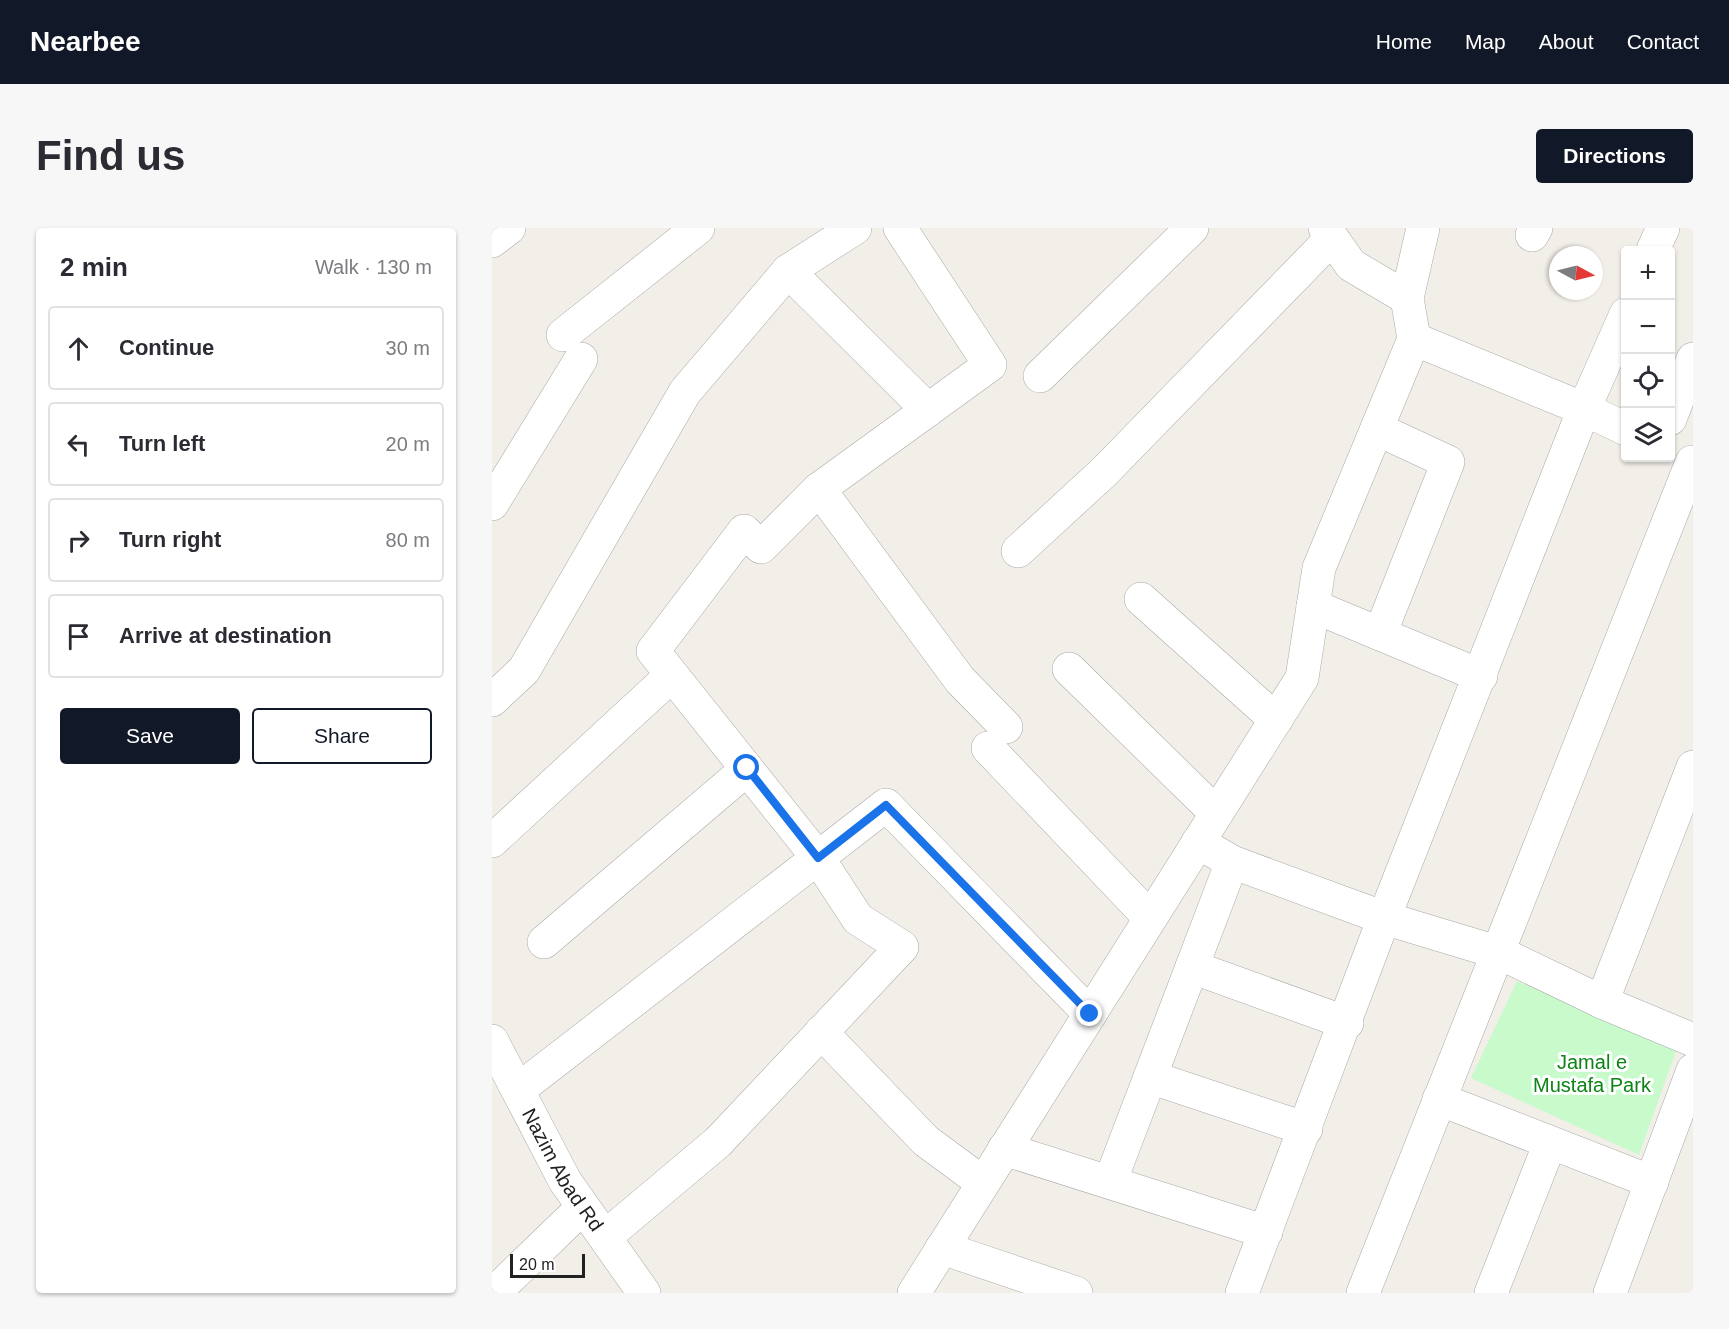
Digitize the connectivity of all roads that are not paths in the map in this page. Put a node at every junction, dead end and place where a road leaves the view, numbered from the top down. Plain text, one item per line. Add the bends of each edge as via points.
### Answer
1 (509, 228) edge
2 (698, 228) edge
3 (855, 228) edge
4 (900, 228) edge
5 (1192, 228) edge
6 (1423, 228) edge
7 (1663, 228) edge
8 (1328, 233) edge
9 (492, 241) edge
10 (1655, 246) edge
11 (788, 271) junction
12 (1407, 298) junction
13 (1621, 325) edge
14 (1414, 339) junction
15 (1693, 359) edge
16 (1040, 376) dead end
17 (1675, 408) edge
18 (1584, 409) junction
19 (928, 410) junction
20 (1621, 427) edge
21 (1377, 429) junction
22 (1685, 459) edge
23 (819, 489) junction
24 (492, 504) edge
25 (1018, 551) dead end
26 (1141, 599) dead end
27 (1313, 606) junction
28 (1380, 634) junction
29 (1069, 669) dead end
30 (672, 675) junction
31 (1481, 676) junction
32 (492, 700) edge
33 (1276, 720) junction
34 (1693, 767) edge
35 (747, 768) junction
36 (1216, 813) junction
37 (492, 841) edge
38 (1198, 842) junction
39 (818, 858) junction
40 (1232, 862) junction
41 (1150, 918) junction
42 (1384, 918) junction
43 (544, 942) dead end
44 (1500, 953) junction
45 (1192, 967) junction
46 (1602, 1002) junction
47 (1090, 1014) junction
48 (1347, 1023) junction
49 (822, 1032) junction
50 (1693, 1040) edge
51 (492, 1041) edge
52 (1693, 1070) edge
53 (1150, 1077) junction
54 (518, 1090) junction
55 (1439, 1099) junction
56 (1306, 1129) junction
57 (1550, 1143) junction
58 (1004, 1149) junction
59 (1110, 1182) junction
60 (1652, 1182) junction
61 (983, 1184) junction
62 (583, 1207) junction
63 (1266, 1232) junction
64 (605, 1237) junction
65 (942, 1248) junction
66 (494, 1293) edge
67 (644, 1293) edge
68 (914, 1293) edge
69 (1074, 1293) edge
70 (1242, 1293) edge
71 (1363, 1293) edge
72 (1491, 1293) edge
73 (1610, 1293) edge

1 - 9 street
2 - 24 street via 572,347
3 - 11 street
4 - 19 street via 990,365
5 - 16 street
6 - 12 street
7 - 10 street
8 - 12 street via 1351,265
8 - 25 street via 1104,472
11 - 19 street
11 - 32 street via 685,392 524,670
12 - 14 street
13 - 18 street
14 - 18 street
14 - 21 street
15 - 17 street
18 - 20 street
18 - 31 street
19 - 23 street
21 - 27 street via 1319,568
21 - 28 street via 1448,462
22 - 44 street
23 - 30 street via 761,547 744,531 653,651
23 - 41 street via 960,680 997,737
26 - 33 street
27 - 28 street
27 - 33 street via 1302,678
28 - 31 street
29 - 36 street
30 - 35 street
30 - 37 street
31 - 42 street
33 - 36 street
34 - 46 street
35 - 39 street
35 - 43 street
36 - 38 street
38 - 40 street
38 - 41 street
39 - 47 street via 886,805
39 - 49 street via 858,919 902,947
39 - 54 street
40 - 42 street
40 - 45 street
41 - 47 street
42 - 44 street
42 - 48 street
44 - 46 street
44 - 55 street
45 - 48 street
45 - 53 street
46 - 50 street
47 - 58 street
48 - 56 street
49 - 61 street via 926,1141
49 - 64 street via 718,1142
51 - 54 street, Nazim Abad Rd
52 - 60 street
53 - 56 street
53 - 59 street
54 - 62 street, Nazim Abad Rd
55 - 57 street
55 - 71 street
56 - 63 street
57 - 60 street
57 - 72 street
58 - 59 street
58 - 61 street
59 - 63 street
60 - 73 street
61 - 65 street
62 - 64 street, Nazim Abad Rd
62 - 66 street
63 - 70 street
64 - 67 street, Nazim Abad Rd
65 - 68 street
65 - 69 street

